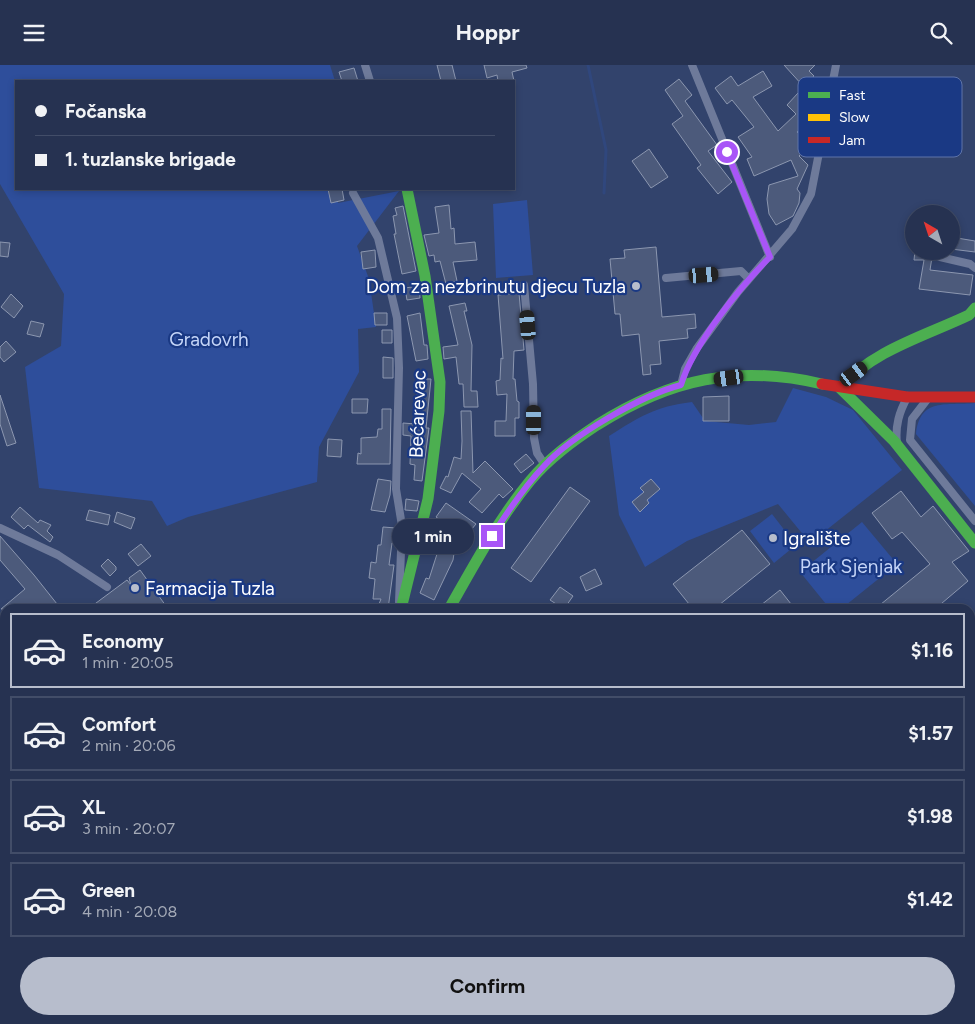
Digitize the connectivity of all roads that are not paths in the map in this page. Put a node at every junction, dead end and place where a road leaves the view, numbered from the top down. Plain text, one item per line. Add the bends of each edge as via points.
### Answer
1 (364, 65) edge
2 (692, 65) edge
3 (370, 80) edge
4 (818, 157) edge
5 (408, 190) edge
6 (353, 193) dead end
7 (770, 257) junction
8 (955, 260) edge
9 (975, 269) edge
10 (666, 279) dead end
11 (749, 279) junction
12 (524, 285) dead end
13 (975, 308) edge
14 (681, 385) junction
15 (840, 388) junction
16 (908, 396) junction
17 (930, 397) junction
18 (975, 397) edge
19 (898, 449) junction
20 (545, 465) junction
21 (975, 521) edge
22 (0, 528) edge
23 (975, 543) edge
24 (107, 587) dead end
25 (400, 604) edge
26 (401, 604) edge
27 (452, 604) edge

1 - 3 street
2 - 7 street
4 - 7 street via 811,195 792,229
5 - 26 street, Bećarevac via 426,276 440,382 430,489
6 - 25 street via 378,238 397,318 396,489 402,526
7 - 11 street
8 - 9 street via 970,263
10 - 11 street via 741,271
11 - 14 street via 697,348
12 - 20 street via 533,384 534,438 536,453
13 - 15 street via 968,315 910,341 862,368
14 - 15 street via 745,376 781,377
14 - 20 street via 628,409 581,436
15 - 16 street
15 - 19 street
16 - 17 street
16 - 19 street via 897,422
17 - 18 street
17 - 21 street via 912,419 910,440
19 - 23 street
20 - 27 street via 502,520
22 - 24 street via 58,555

